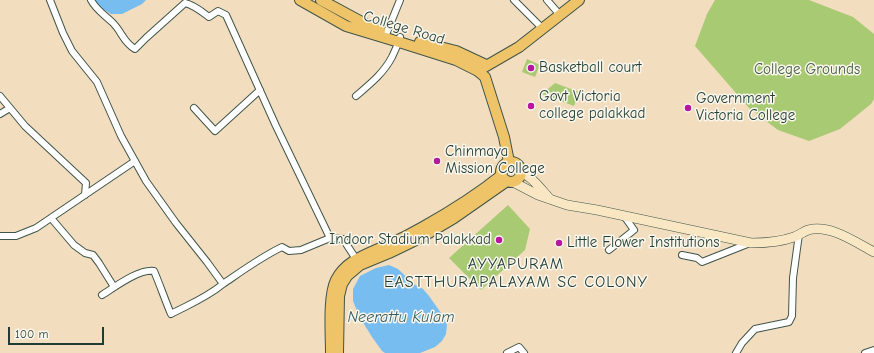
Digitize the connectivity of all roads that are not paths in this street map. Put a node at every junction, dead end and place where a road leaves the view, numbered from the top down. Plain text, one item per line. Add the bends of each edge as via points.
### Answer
1 (50, 0) edge
2 (91, 0) edge
3 (300, 0) edge
4 (321, 0) edge
5 (400, 0) edge
6 (514, 0) edge
7 (548, 0) edge
8 (579, 0) edge
9 (560, 15) junction
10 (542, 28) junction
11 (387, 32) junction
12 (400, 39) junction
13 (482, 68) junction
14 (260, 90) junction
15 (0, 96) edge
16 (356, 96) dead end
17 (10, 108) junction
18 (194, 108) dead end
19 (0, 114) edge
20 (135, 162) junction
21 (512, 162) junction
22 (521, 172) junction
23 (507, 179) junction
24 (85, 195) junction
25 (550, 199) junction
26 (624, 216) junction
27 (51, 218) junction
28 (799, 234) junction
29 (0, 236) edge
30 (330, 238) junction
31 (751, 243) junction
32 (609, 250) dead end
33 (874, 252) edge
34 (682, 255) dead end
35 (358, 262) junction
36 (223, 284) junction
37 (114, 288) junction
38 (102, 295) dead end
39 (874, 350) edge
40 (330, 353) edge
41 (338, 353) edge
42 (507, 353) edge
43 (524, 353) edge
44 (736, 353) edge
45 (865, 353) edge

1 - 20 street via 72,51 97,82
2 - 14 street via 94,6 114,23 128,45 135,49 185,3 209,17 218,11 226,15
3 - 12 main road, College Road via 346,26
4 - 11 main road, College Road via 369,26
5 - 11 street
6 - 10 street
7 - 9 street
8 - 9 main road
9 - 10 main road
10 - 13 main road via 519,47
11 - 12 main road, College Road
12 - 13 main road, College Road via 456,51
12 - 16 street via 384,70
13 - 21 main road via 511,145
14 - 18 street via 215,131
14 - 30 street
15 - 17 street
17 - 19 street
17 - 24 street via 24,126 86,183
20 - 24 street
20 - 36 street via 162,203
21 - 22 main road via 518,164
21 - 23 main road via 502,167 501,171
22 - 23 main road via 517,180
22 - 25 main road via 534,181
23 - 25 main road
23 - 35 main road via 454,218 422,237 389,254
24 - 27 street
25 - 26 main road via 567,205
26 - 31 main road
26 - 32 street via 634,230
27 - 29 street via 36,228 16,236
27 - 37 street via 74,245 93,255
28 - 31 main road via 767,243
28 - 33 main road via 809,230 825,229 844,235
28 - 44 street via 793,278 792,316 789,322 755,330
30 - 35 street via 343,239
30 - 36 street via 301,250 282,247 272,251
31 - 34 street via 702,262 697,258
35 - 40 main road via 342,270 335,282 332,296
35 - 41 main road via 342,284 339,296
36 - 37 street via 200,300 171,314 154,271 148,270 136,275
37 - 38 street
39 - 45 street
42 - 43 street via 519,347

